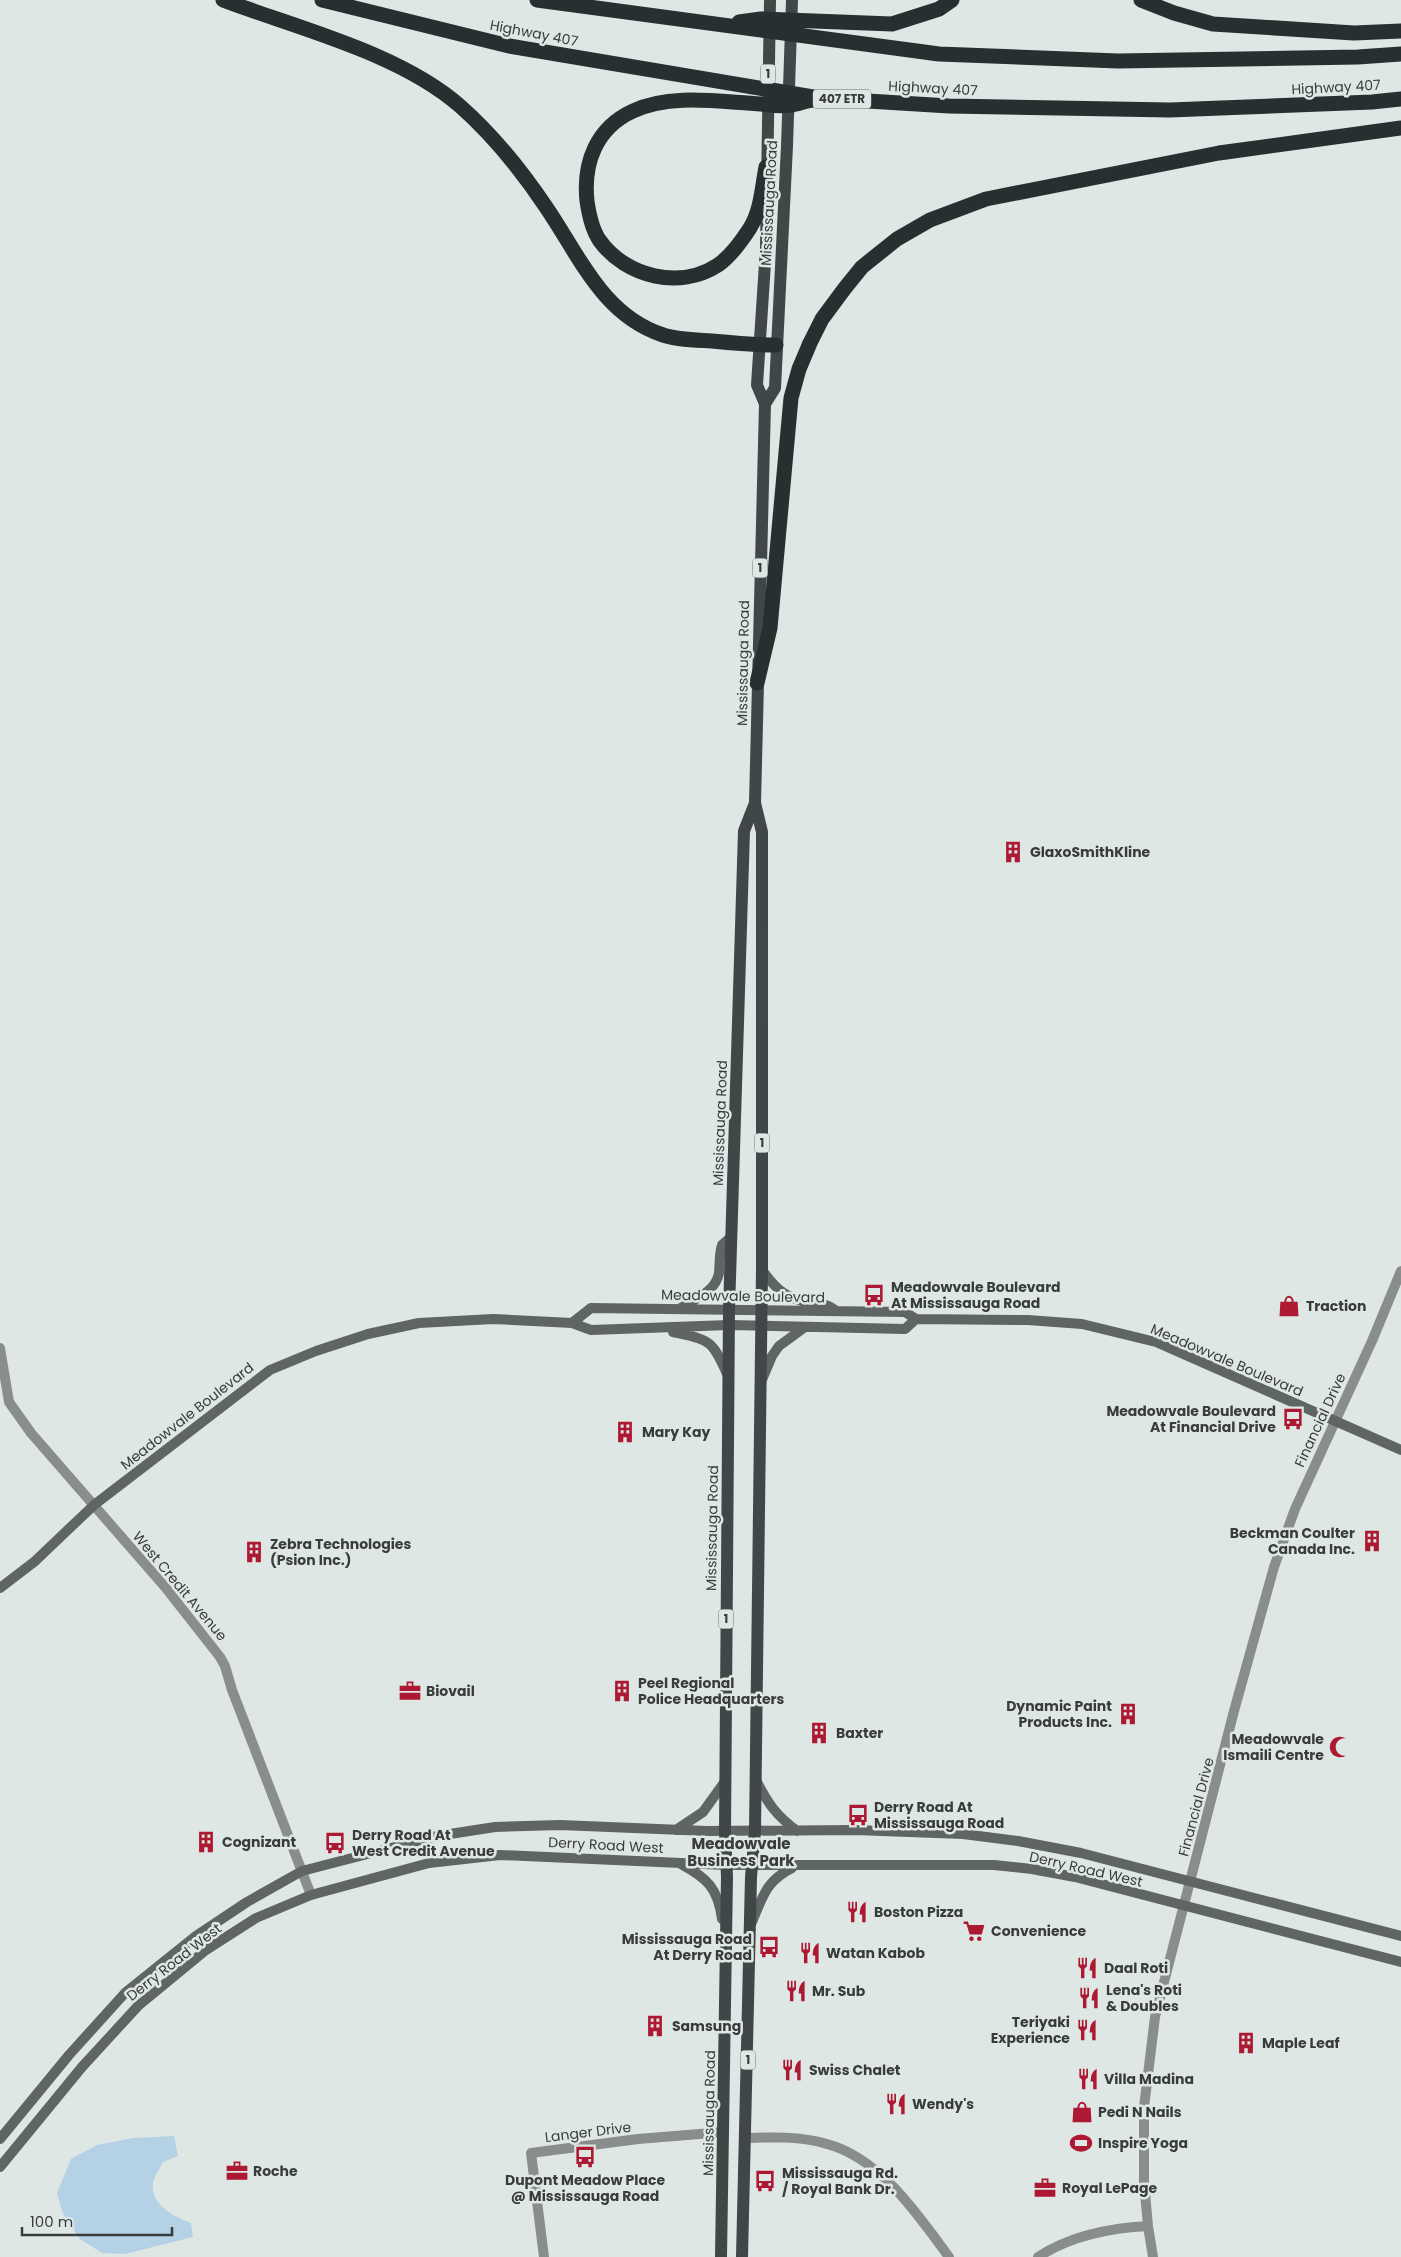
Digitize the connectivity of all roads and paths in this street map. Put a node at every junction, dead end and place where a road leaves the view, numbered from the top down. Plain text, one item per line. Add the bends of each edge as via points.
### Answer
1 (223, 0) edge
2 (322, 0) edge
3 (537, 0) edge
4 (770, 0) edge
5 (792, 0) edge
6 (952, 0) edge
7 (1142, 0) edge
8 (718, 25) junction
9 (1401, 31) edge
10 (1401, 54) edge
11 (818, 98) junction
12 (1401, 99) edge
13 (1401, 128) edge
14 (766, 167) junction
15 (759, 345) junction
16 (776, 345) junction
17 (765, 404) junction
18 (757, 683) junction
19 (755, 803) junction
20 (732, 1236) junction
21 (762, 1270) junction
22 (1401, 1271) edge
23 (678, 1309) junction
24 (729, 1310) junction
25 (760, 1311) junction
26 (837, 1311) junction
27 (916, 1319) junction
28 (572, 1322) junction
29 (729, 1325) junction
30 (761, 1326) junction
31 (806, 1326) junction
32 (665, 1327) junction
33 (0, 1348) edge
34 (728, 1377) junction
35 (761, 1382) junction
36 (1334, 1421) junction
37 (1401, 1450) edge
38 (94, 1506) junction
39 (0, 1588) edge
40 (754, 1777) junction
41 (726, 1780) junction
42 (676, 1830) junction
43 (725, 1831) junction
44 (755, 1831) junction
45 (797, 1831) junction
46 (678, 1862) junction
47 (726, 1865) junction
48 (752, 1865) junction
49 (794, 1866) junction
50 (302, 1871) junction
51 (1190, 1882) junction
52 (311, 1895) junction
53 (1183, 1906) junction
54 (751, 1923) junction
55 (1401, 1936) edge
56 (725, 1938) junction
57 (1401, 1962) edge
58 (724, 2132) junction
59 (746, 2138) junction
60 (0, 2139) edge
61 (0, 2167) edge
62 (1148, 2226) junction
63 (544, 2257) edge
64 (721, 2257) edge
65 (742, 2257) edge
66 (949, 2257) edge
67 (1038, 2257) edge
68 (1153, 2257) edge

1 - 15 highway via 398,65 459,105 503,148 546,207 579,262 605,296 636,323 664,335
2 - 11 highway, Highway 407 / 407 ETR via 509,46
3 - 8 highway, Highway 407
4 - 14 main road, Mississauga Road / 1
5 - 16 main road, Mississauga Road / 1 via 788,146
6 - 8 highway via 939,9 892,24 761,20
7 - 9 highway via 1213,24 1354,33
8 - 10 highway, Highway 407 via 939,54 1118,61
11 - 12 highway, Highway 407 / 407 ETR via 949,106 1170,110
11 - 14 highway via 790,106 683,100 632,111 597,142 588,164 589,216 600,240 617,258 638,270 670,279 700,275 732,253 751,227 760,205
13 - 18 highway via 1219,153 986,199 930,220 897,239 862,267 822,319 799,369 791,398 770,628
14 - 15 main road, Mississauga Road / 1 via 766,248
15 - 16 highway
15 - 17 main road, Mississauga Road / 1 via 757,385
16 - 17 main road, Mississauga Road / 1 via 775,388
17 - 18 main road, Mississauga Road / 1
18 - 19 main road, Mississauga Road / 1
19 - 20 main road, Mississauga Road / 1 via 744,831
19 - 21 main road, Mississauga Road / 1 via 762,832
20 - 23 main road via 722,1245 715,1283 707,1292
20 - 24 main road, Mississauga Road / 1
21 - 25 main road, Mississauga Road / 1
21 - 26 main road via 774,1287 784,1294 801,1301 826,1303
22 - 36 street, Financial Drive
23 - 24 main road, Meadowvale Boulevard
23 - 28 main road, Meadowvale Boulevard via 591,1308
24 - 25 main road, Meadowvale Boulevard
24 - 29 main road, Mississauga Road / 1
25 - 26 main road, Meadowvale Boulevard
25 - 30 main road, Mississauga Road / 1
26 - 27 main road, Meadowvale Boulevard via 905,1312
27 - 31 main road, Meadowvale Boulevard via 905,1328
27 - 36 main road, Meadowvale Boulevard via 1082,1324 1156,1342
28 - 32 main road, Meadowvale Boulevard via 591,1330
28 - 38 main road, Meadowvale Boulevard via 493,1319 419,1323 368,1334 316,1351 270,1370
29 - 30 main road, Meadowvale Boulevard
29 - 32 main road, Meadowvale Boulevard
29 - 34 main road, Mississauga Road / 1
30 - 31 main road, Meadowvale Boulevard
30 - 35 main road, Mississauga Road / 1
31 - 35 main road via 779,1346
32 - 34 main road via 706,1340 719,1355
33 - 38 street, West Credit Avenue via 9,1402
34 - 41 main road, Mississauga Road / 1
35 - 40 main road, Mississauga Road / 1
36 - 37 main road, Meadowvale Boulevard
36 - 51 street, Financial Drive via 1295,1509 1274,1567
38 - 39 main road, Meadowvale Boulevard via 34,1562
38 - 50 street, West Credit Avenue via 165,1587 220,1657
40 - 44 main road, Mississauga Road / 1
40 - 45 main road via 779,1818
41 - 42 main road via 703,1812
41 - 43 main road, Mississauga Road / 1
42 - 43 main road, Derry Road West
42 - 50 main road, Derry Road West via 560,1825 495,1827 437,1836
43 - 44 main road, Derry Road West
43 - 47 main road, Mississauga Road / 1
44 - 45 main road, Derry Road West
44 - 48 main road, Mississauga Road / 1
45 - 51 main road, Derry Road West via 963,1834 1018,1841 1081,1853
46 - 47 main road, Derry Road West
46 - 52 main road, Derry Road West via 500,1856 429,1863
46 - 56 main road via 712,1886
47 - 48 main road, Derry Road West
47 - 56 main road, Mississauga Road / 1
48 - 49 main road, Derry Road West
48 - 54 main road, Mississauga Road / 1
49 - 53 main road, Derry Road West via 994,1865 1075,1877
49 - 54 main road via 778,1875 768,1886
50 - 52 street, West Credit Avenue
50 - 60 main road, Derry Road West via 196,1936 125,1993
51 - 53 street, Financial Drive
51 - 55 main road, Derry Road West
52 - 61 main road, Derry Road West via 256,1918 206,1950 138,2006 82,2067
53 - 57 main road, Derry Road West
53 - 62 street, Financial Drive via 1150,2048 1144,2106 1144,2182
54 - 59 main road, Mississauga Road / 1
56 - 58 main road, Mississauga Road / 1
58 - 63 street, Langer Drive via 530,2153
58 - 64 main road, Mississauga Road / 1
59 - 65 main road, Mississauga Road / 1
59 - 66 street via 813,2140 829,2144 859,2160 880,2175 910,2205
62 - 67 street via 1095,2233
62 - 68 street, Financial Drive

